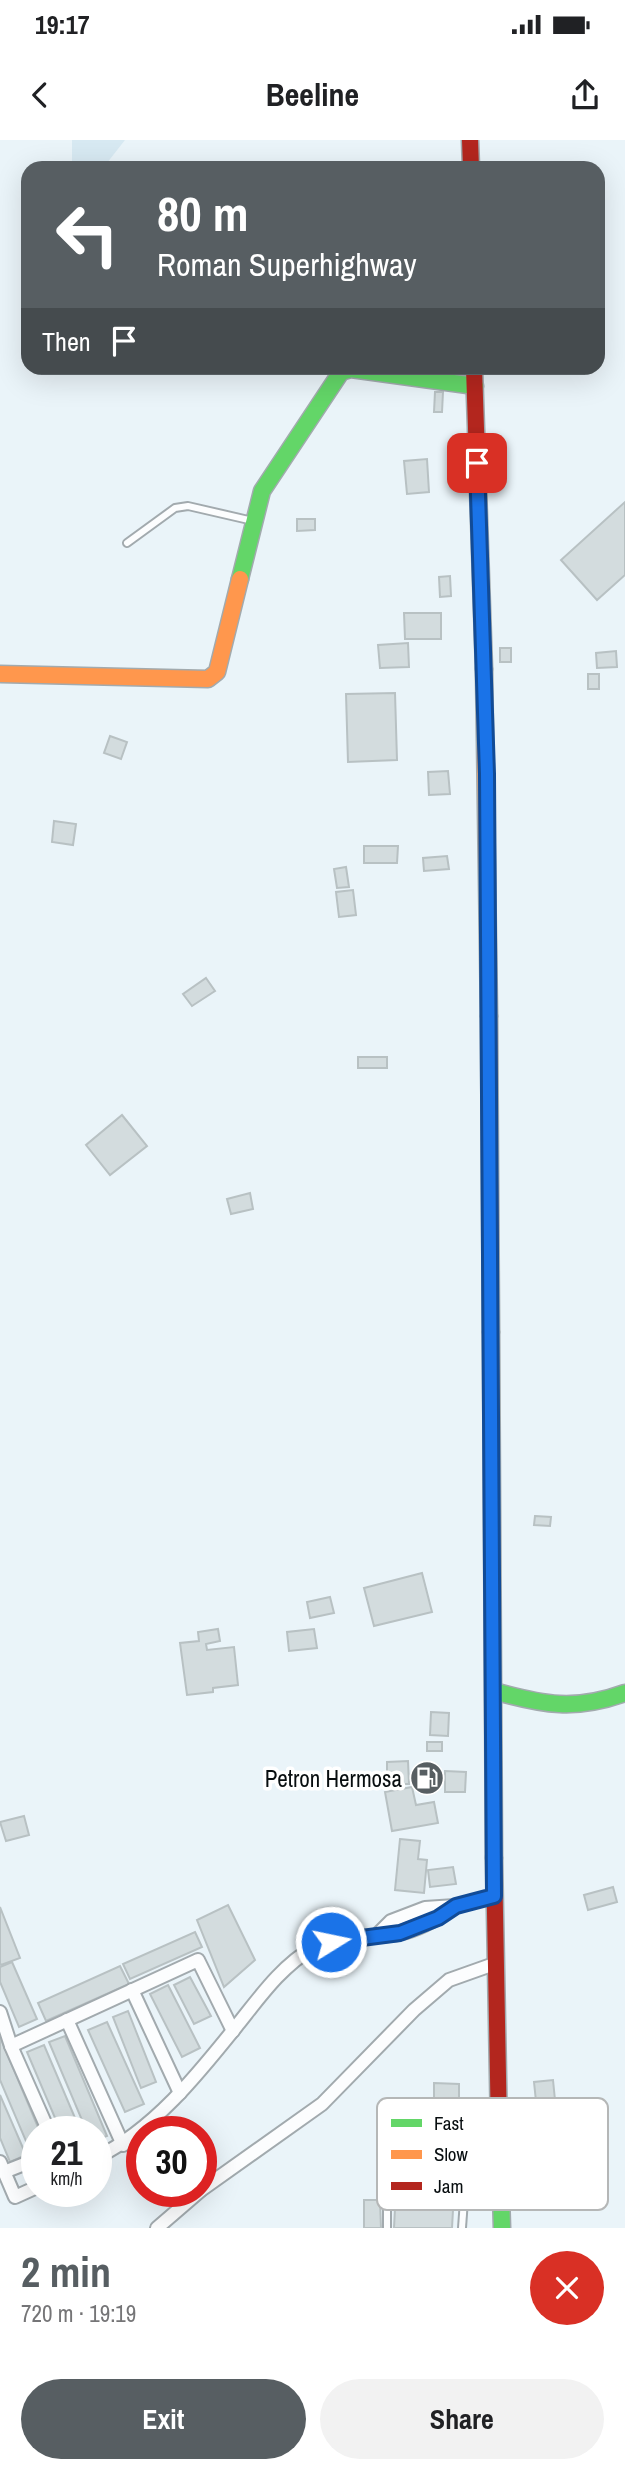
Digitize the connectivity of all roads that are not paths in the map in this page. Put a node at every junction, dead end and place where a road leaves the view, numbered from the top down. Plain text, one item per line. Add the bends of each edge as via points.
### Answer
1 (470, 140) edge
2 (471, 161) edge
3 (339, 375) edge
4 (395, 375) edge
5 (474, 375) edge
6 (475, 386) junction
7 (253, 521) junction
8 (127, 543) dead end
9 (0, 674) edge
10 (494, 1691) junction
11 (625, 1693) edge
12 (494, 1896) junction
13 (494, 1964) junction
14 (132, 1990) junction
15 (0, 2012) edge
16 (67, 2020) junction
17 (233, 2031) junction
18 (11, 2046) junction
19 (180, 2093) junction
20 (497, 2098) edge
21 (42, 2116) edge
22 (123, 2145) junction
23 (112, 2150) edge
24 (21, 2163) edge
25 (2, 2167) edge
26 (217, 2178) edge
27 (21, 2194) edge
28 (181, 2207) edge
29 (387, 2210) edge
30 (463, 2210) edge
31 (501, 2210) edge
32 (158, 2228) edge
33 (387, 2228) edge
34 (462, 2228) edge
35 (502, 2228) edge

1 - 2 main road
3 - 7 main road via 262,491
4 - 6 main road
5 - 6 main road
6 - 10 main road via 486,707
7 - 8 lane via 188,506 175,508
7 - 9 main road via 217,672 208,679
10 - 11 main road via 542,1705 565,1706 600,1703
10 - 12 main road
12 - 13 main road
12 - 17 street via 456,1906 400,1933 316,1945 279,1972
13 - 20 main road
13 - 26 street via 449,1980 322,2104
14 - 16 street
14 - 17 street via 198,1960
14 - 19 street
15 - 18 street
16 - 18 street
16 - 22 street
17 - 19 street
18 - 21 street
19 - 22 street
22 - 23 street
24 - 25 street
25 - 27 street via 15,2197
28 - 32 street
29 - 33 lane
30 - 34 lane
31 - 35 main road

